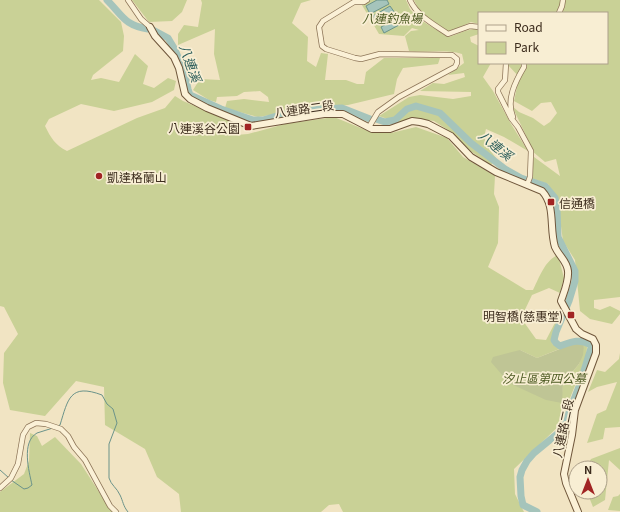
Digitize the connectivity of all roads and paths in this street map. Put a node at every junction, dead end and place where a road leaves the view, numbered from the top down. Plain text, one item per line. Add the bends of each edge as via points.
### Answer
1 (128, 0) edge
2 (367, 0) edge
3 (410, 0) edge
4 (563, 0) edge
5 (559, 12) edge
6 (150, 27) joint
7 (478, 27) edge
8 (506, 64) edge
9 (524, 64) edge
10 (516, 126) junction
11 (368, 127) junction
12 (527, 184) junction
13 (0, 488) edge
14 (116, 512) edge
15 (578, 512) edge

1 - 6 street, 八連路二段
2 - 11 street via 354,2 323,21 319,27 322,46 326,50 355,58 380,54 452,55 457,63 378,112
3 - 7 street via 419,13 448,34 470,26
4 - 5 street
6 - 11 street, 八連路二段 via 174,57 185,94 197,103 251,126 324,114 343,114
8 - 10 street via 505,80 498,92
9 - 10 street via 510,104
10 - 12 street via 531,151 530,177
11 - 12 street, 八連路二段 via 390,129 412,121 428,124 451,136 471,158 496,172
12 - 15 street, 八連路二段 via 542,191 550,203 553,238 568,270 561,301 576,329 593,339 596,345 596,353 575,410 564,474
13 - 14 street via 10,479 18,464 23,435 28,427 36,424 53,426 68,436

